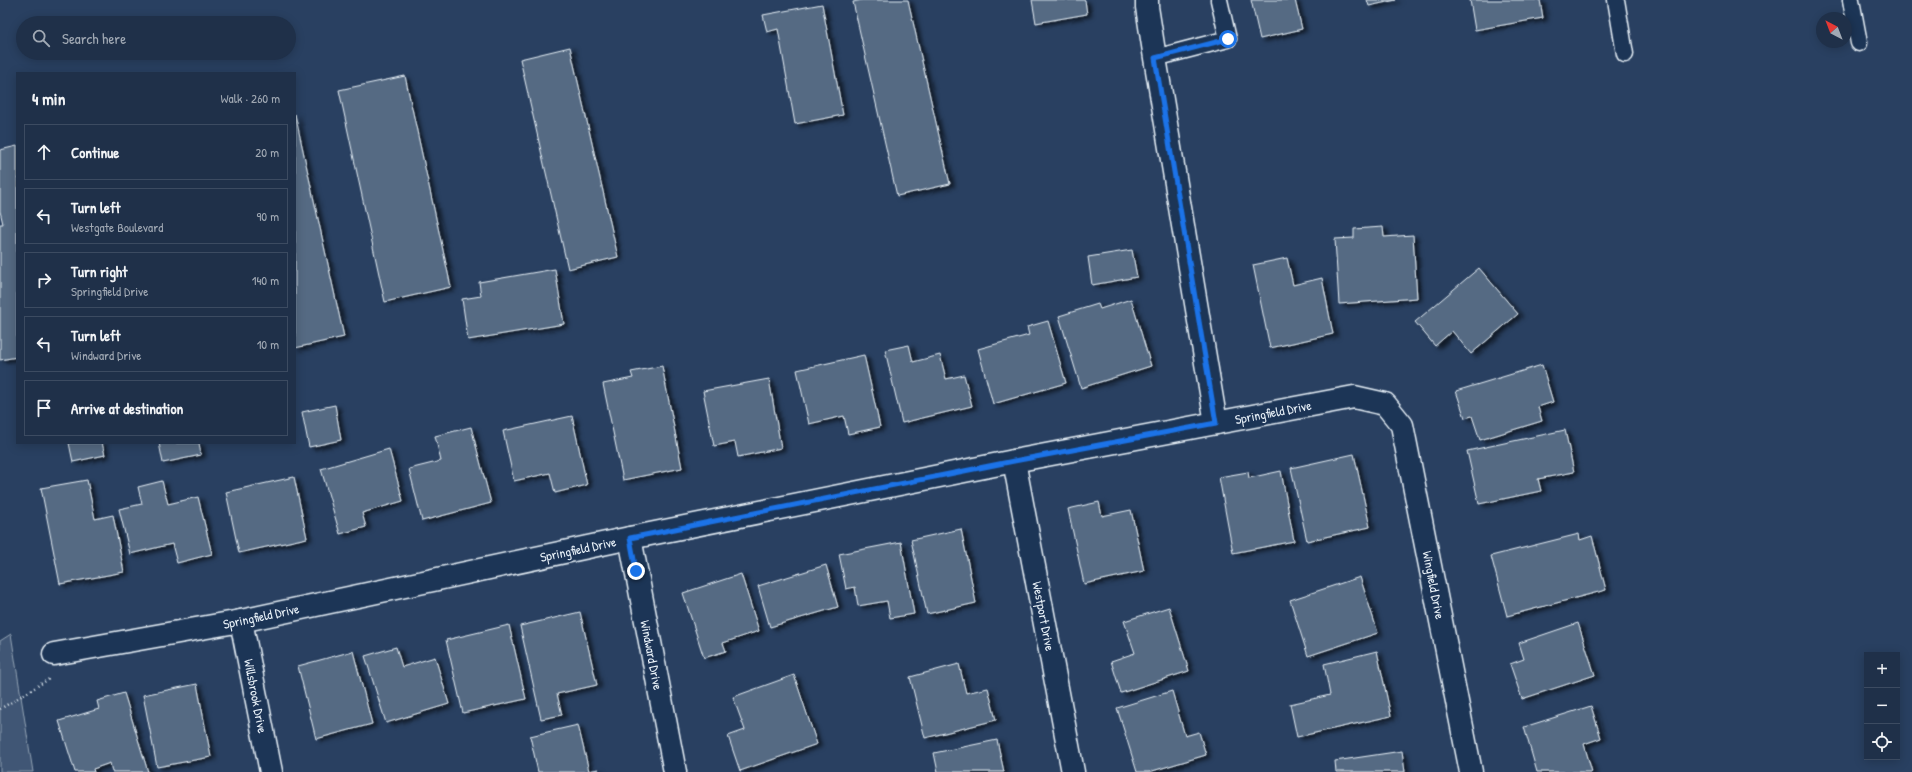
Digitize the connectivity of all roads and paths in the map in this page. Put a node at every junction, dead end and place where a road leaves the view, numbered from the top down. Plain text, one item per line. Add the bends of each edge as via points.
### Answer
1 (1219, 0) edge
2 (1616, 0) edge
3 (1851, 0) edge
4 (1146, 2) edge
5 (1859, 43) dead end
6 (1625, 54) dead end
7 (1155, 58) junction
8 (1386, 404) joint
9 (1216, 423) junction
10 (1014, 461) junction
11 (630, 538) junction
12 (240, 621) junction
13 (54, 654) dead end
14 (50, 678) dead end
15 (0, 709) edge
16 (271, 772) edge
17 (675, 772) edge
18 (1073, 772) edge
19 (1471, 772) edge

1 - 7 lane via 1228,39
2 - 6 lane
3 - 5 lane
4 - 7 street
7 - 9 street
8 - 9 street, Springfield Drive via 1354,397
8 - 19 street, Wingfield Drive via 1402,425
9 - 10 street, Springfield Drive
10 - 11 street, Springfield Drive
10 - 18 street, Westport Drive
11 - 12 street, Springfield Drive
11 - 17 street, Windward Drive
12 - 13 street, Springfield Drive
12 - 16 street, Willsbrook Drive
14 - 15 path

